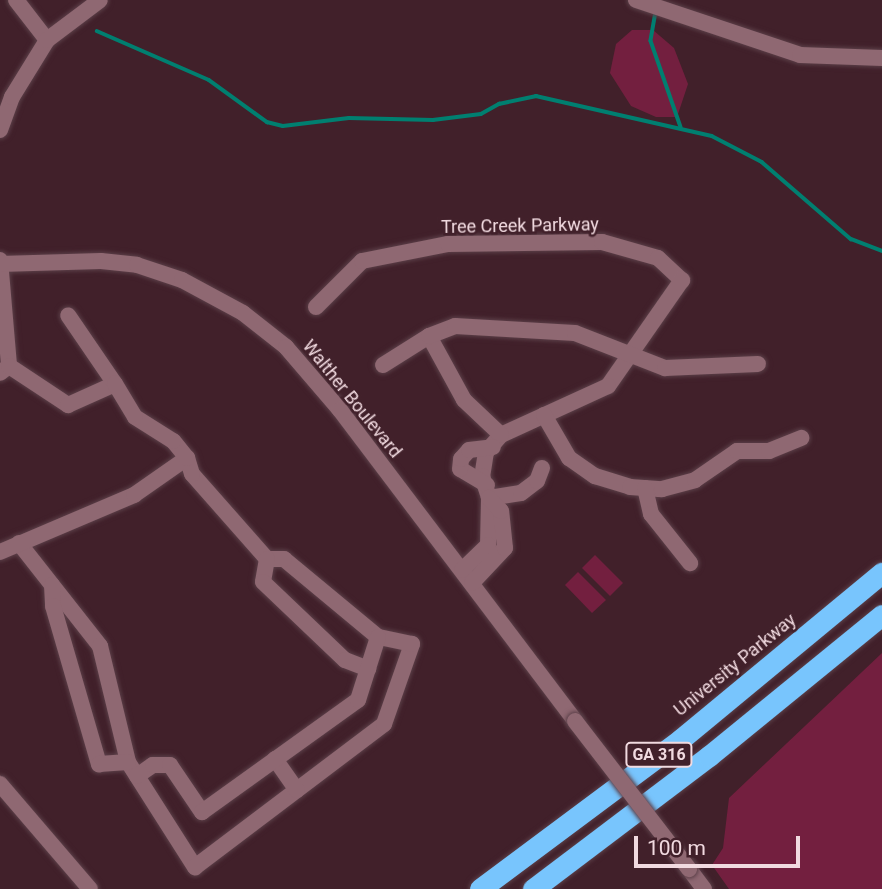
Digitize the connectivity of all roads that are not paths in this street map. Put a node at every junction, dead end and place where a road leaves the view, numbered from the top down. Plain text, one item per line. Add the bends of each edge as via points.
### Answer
1 (16, 0) edge
2 (100, 0) edge
3 (636, 0) edge
4 (47, 40) junction
5 (882, 58) edge
6 (0, 130) edge
7 (0, 263) edge
8 (316, 307) dead end
9 (68, 315) dead end
10 (429, 336) junction
11 (631, 355) junction
12 (758, 364) dead end
13 (383, 365) dead end
14 (4, 370) edge
15 (115, 384) junction
16 (544, 415) junction
17 (801, 438) dead end
18 (497, 441) junction
19 (187, 458) junction
20 (542, 468) dead end
21 (645, 488) junction
22 (488, 492) junction
23 (19, 543) junction
24 (0, 552) edge
25 (267, 559) junction
26 (690, 563) dead end
27 (462, 570) junction
28 (882, 573) edge
29 (472, 583) junction
30 (52, 585) junction
31 (882, 615) edge
32 (379, 636) junction
33 (368, 669) junction
34 (275, 760) junction
35 (128, 762) junction
36 (137, 776) junction
37 (0, 784) edge
38 (297, 790) junction
39 (90, 889) edge
40 (480, 889) edge
41 (533, 889) edge
42 (704, 889) edge

1 - 4 street
2 - 4 street
3 - 5 street via 800,55
4 - 6 street via 12,97
7 - 14 street
7 - 27 street, Walther Boulevard via 137,265 182,281 243,313 286,347 340,410
8 - 11 street, Tree Creek Parkway via 362,261 448,244 602,242 658,258 682,281
9 - 15 street
10 - 11 street via 454,326 539,327 575,333
10 - 13 street
10 - 18 street via 464,400
11 - 12 street via 665,368
11 - 16 street, Tree Creek Parkway via 608,386
14 - 15 street via 68,405
15 - 19 street via 135,417 173,441
16 - 18 street, Tree Creek Parkway
16 - 21 street via 569,458 595,476
17 - 21 street via 769,451 737,451 695,480 662,489
18 - 22 street
18 - 22 street, Tree Creek Parkway via 469,450 461,459 460,469
19 - 23 street via 134,495
19 - 25 street via 192,474
20 - 22 street via 537,481 521,493
21 - 26 street via 651,513
22 - 27 street via 488,545
22 - 29 street, Tree Creek Parkway via 501,511 505,548
23 - 24 street
23 - 30 street
25 - 32 street via 284,559
25 - 33 street via 263,582 345,660
27 - 29 street, Walther Boulevard
28 - 40 highway, University Parkway / GA 316 via 681,739
29 - 42 street, Walther Boulevard, bridge
30 - 35 street via 100,646
30 - 35 street via 53,606 99,764
31 - 41 highway, GA 316 via 709,756
32 - 33 street
32 - 38 street via 411,644 384,724
33 - 34 street via 358,700
34 - 36 street via 202,812 170,765 153,765
34 - 38 street
35 - 36 street
36 - 38 street via 195,867
37 - 39 street

